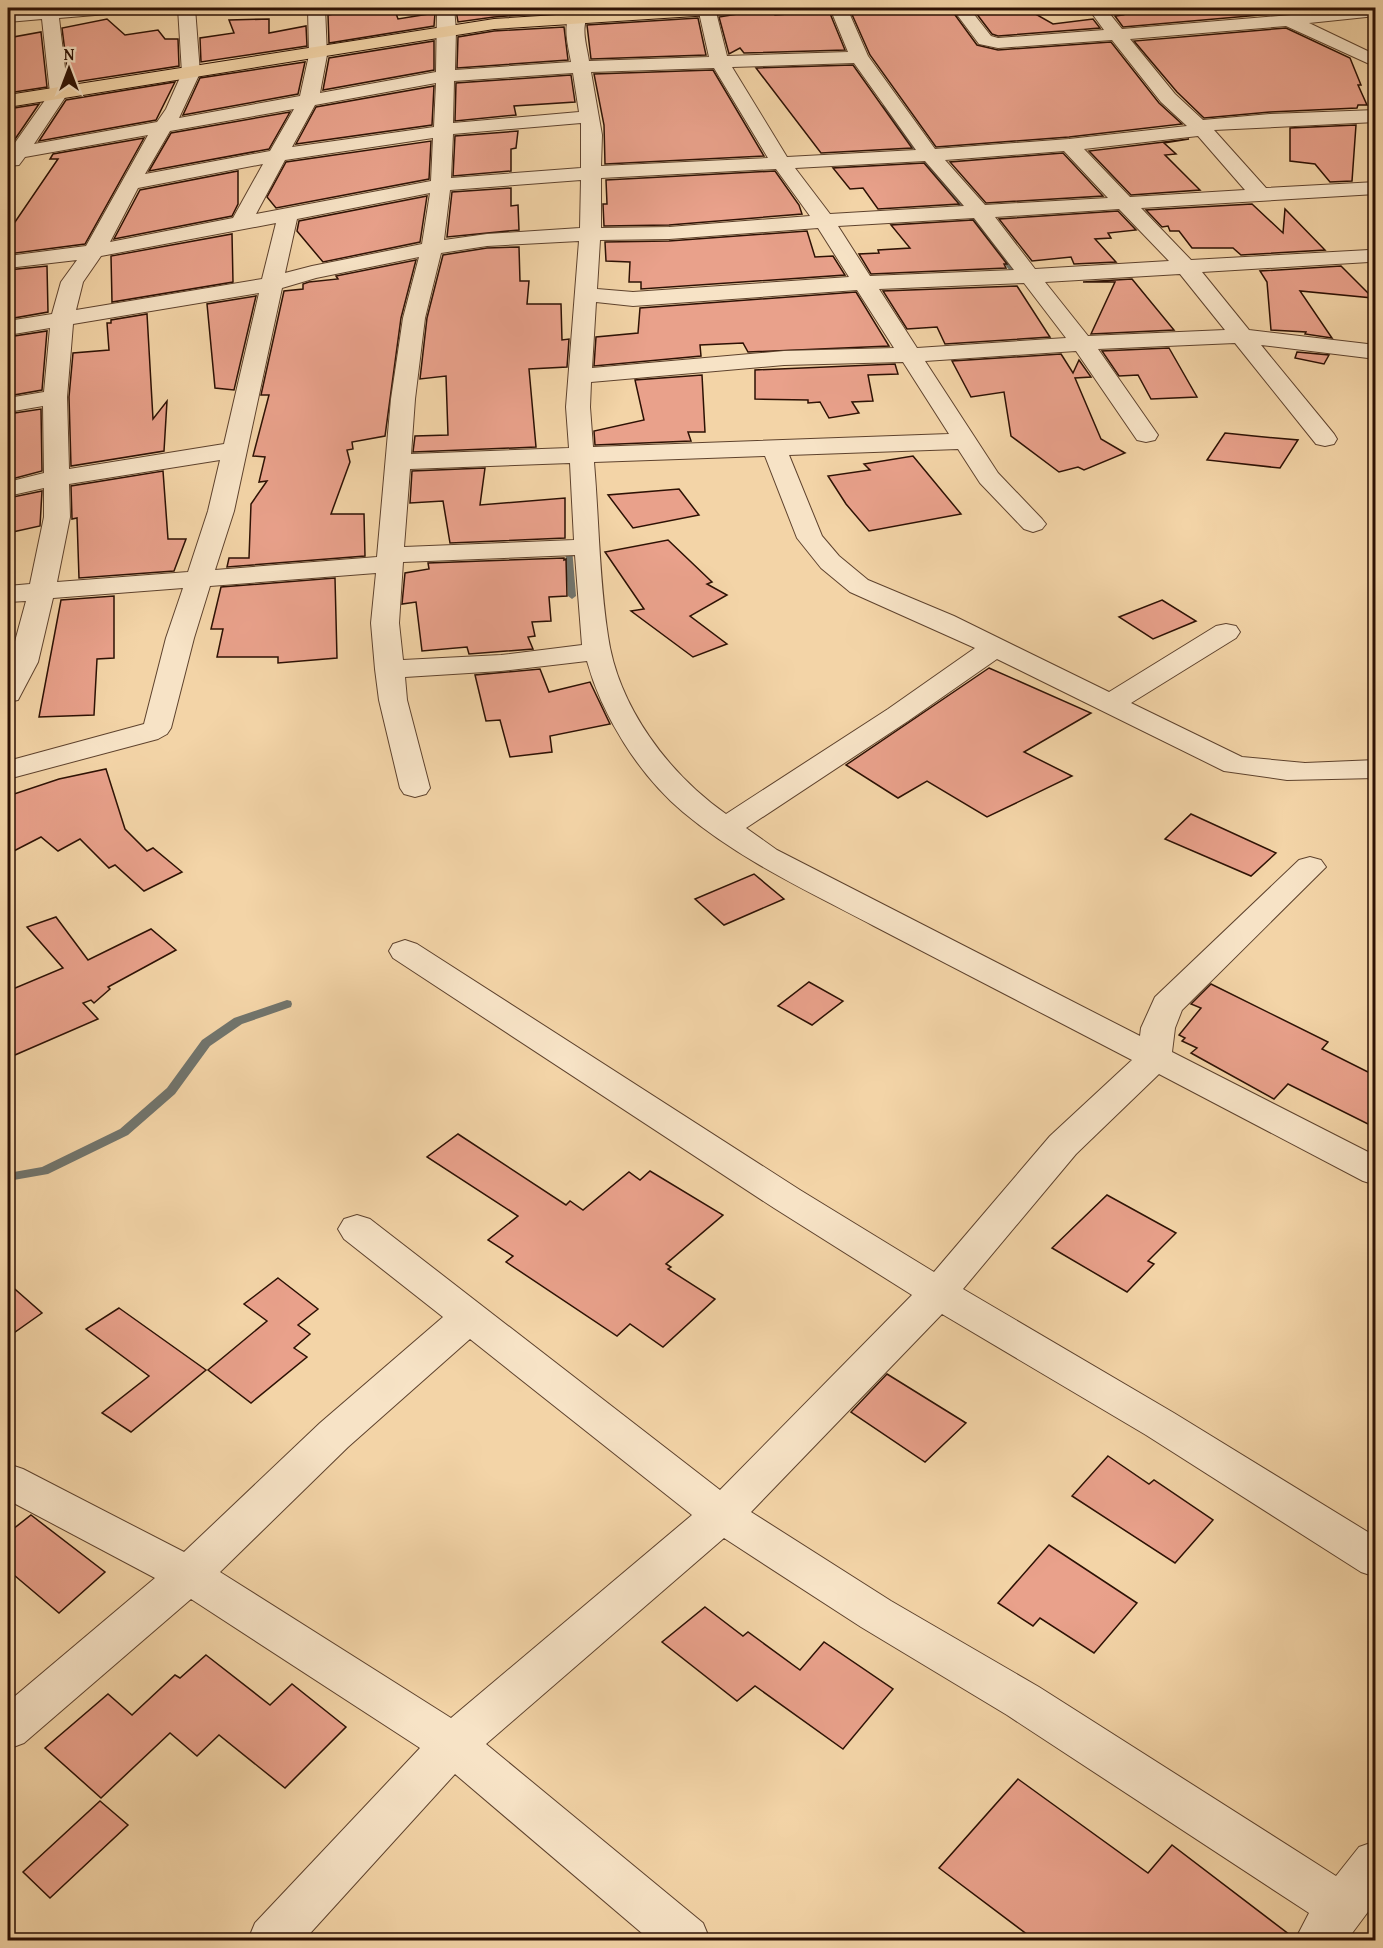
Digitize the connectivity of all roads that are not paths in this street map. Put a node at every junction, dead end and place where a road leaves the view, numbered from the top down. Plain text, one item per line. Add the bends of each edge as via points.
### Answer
1 (119, 8) edge
2 (186, 8) edge
3 (316, 8) edge
4 (706, 8) edge
5 (742, 8) edge
6 (839, 8) edge
7 (960, 8) edge
8 (1096, 8) edge
9 (1262, 8) edge
10 (51, 11) edge
11 (1376, 11) edge
12 (580, 12) edge
13 (8, 17) edge
14 (446, 19) edge
15 (1290, 21) junction
16 (1118, 35) junction
17 (317, 52) junction
18 (859, 57) junction
19 (719, 61) junction
20 (1376, 62) edge
21 (581, 67) junction
22 (191, 73) junction
23 (446, 76) junction
24 (59, 93) junction
25 (308, 100) junction
26 (8, 101) edge
27 (1376, 116) edge
28 (589, 117) junction
29 (165, 124) junction
30 (1201, 128) junction
31 (445, 130) junction
32 (1069, 145) junction
33 (13, 153) edge
34 (278, 155) junction
35 (930, 155) junction
36 (782, 164) junction
37 (8, 168) edge
38 (591, 173) junction
39 (131, 183) junction
40 (441, 185) junction
41 (1376, 188) edge
42 (1260, 194) junction
43 (1126, 204) junction
44 (980, 212) junction
45 (288, 214) junction
46 (824, 221) junction
47 (241, 222) junction
48 (590, 234) junction
49 (432, 248) junction
50 (94, 251) junction
51 (1369, 256) dead end
52 (8, 262) edge
53 (1186, 267) junction
54 (1030, 276) junction
55 (864, 283) junction
56 (273, 284) junction
57 (586, 295) junction
58 (62, 320) junction
59 (8, 327) edge
60 (1243, 336) junction
61 (1083, 345) junction
62 (1376, 352) edge
63 (910, 355) junction
64 (581, 376) junction
65 (54, 397) junction
66 (8, 405) edge
67 (1146, 435) dead end
68 (1325, 439) dead end
69 (964, 441) junction
70 (774, 448) junction
71 (235, 450) junction
72 (582, 454) junction
73 (398, 462) junction
74 (57, 478) junction
75 (8, 489) edge
76 (1034, 524) dead end
77 (588, 547) junction
78 (390, 560) junction
79 (200, 580) junction
80 (42, 592) junction
81 (8, 594) edge
82 (1226, 632) dead end
83 (995, 647) junction
84 (598, 651) junction
85 (389, 669) junction
86 (8, 694) edge
87 (1110, 704) junction
88 (1376, 769) edge
89 (8, 770) edge
90 (415, 788) dead end
91 (726, 828) junction
92 (1310, 867) dead end
93 (405, 951) dead end
94 (1154, 1059) junction
95 (1376, 1172) edge
96 (357, 1229) dead end
97 (938, 1293) junction
98 (469, 1317) junction
99 (8, 1481) edge
100 (722, 1515) junction
101 (1376, 1559) edge
102 (189, 1575) junction
103 (8, 1729) edge
104 (453, 1744) junction
105 (1376, 1863) edge
106 (1330, 1924) edge
107 (272, 1941) edge
108 (686, 1941) edge

1 - 10 street
2 - 22 street
3 - 17 street via 320,44
4 - 5 main road
4 - 12 main road
4 - 19 street
6 - 18 street
7 - 16 street via 985,40 991,42
8 - 16 street
9 - 15 street
10 - 13 street
10 - 24 street
11 - 15 street
12 - 14 main road
12 - 21 street via 575,30
14 - 17 main road
14 - 23 street
15 - 16 street
15 - 20 street
16 - 30 street via 1168,98
17 - 22 main road
17 - 25 street via 315,81
18 - 19 street
18 - 35 street
19 - 21 street
19 - 36 street
21 - 23 street
21 - 28 street
22 - 24 main road
22 - 29 street
23 - 25 street
23 - 31 street
24 - 26 main road
24 - 33 street
25 - 29 street
25 - 34 street
27 - 30 street via 1270,120
28 - 31 street
28 - 38 street
29 - 33 street
29 - 39 street
30 - 32 street
30 - 42 street
31 - 34 street
31 - 40 street
32 - 35 street
32 - 43 street
33 - 37 street
34 - 39 street
34 - 47 street
35 - 36 street
35 - 44 street
36 - 38 street
36 - 46 street
38 - 40 street
38 - 48 street
39 - 50 street
40 - 45 street
40 - 49 street
41 - 42 street
42 - 43 street
43 - 44 street
43 - 53 street
44 - 46 street
44 - 54 street
45 - 47 street
45 - 56 street
46 - 48 street via 669,233
46 - 55 street
47 - 50 street
48 - 49 street via 487,240
48 - 57 street
49 - 56 street via 312,272
49 - 73 street via 414,318
50 - 52 street
50 - 58 street via 72,282
51 - 53 street
53 - 54 street
53 - 60 street
54 - 55 street
54 - 61 street
55 - 57 street via 633,299
55 - 63 street
56 - 58 street
56 - 71 street
57 - 64 street
58 - 59 street
58 - 65 street
60 - 61 street
60 - 62 street
60 - 68 street
61 - 63 street
61 - 67 street
63 - 64 street via 784,358
63 - 69 street
64 - 72 street via 578,407
65 - 66 street
65 - 74 street
69 - 70 street
69 - 76 street via 989,478
70 - 72 street
70 - 83 street via 810,538 830,562 859,586
71 - 74 street
71 - 79 street
72 - 73 street
72 - 77 street
73 - 78 street
74 - 75 street
74 - 80 street via 57,517
77 - 78 street
77 - 84 street
78 - 79 street
78 - 85 street via 385,623
79 - 80 street
79 - 89 street via 180,638 157,728
80 - 81 street
80 - 86 street via 24,662
82 - 87 street
83 - 87 street
83 - 91 street
84 - 85 street via 501,663
84 - 91 street via 607,684 633,734 693,805
85 - 90 street
87 - 88 street via 1234,765 1298,773
91 - 94 street via 766,856
92 - 94 street via 1167,1005 1158,1028
93 - 97 street
94 - 95 street
94 - 97 street via 1063,1145
96 - 98 street
97 - 100 street
97 - 101 street via 1160,1424
98 - 100 street
98 - 102 street via 334,1435
99 - 102 street
100 - 104 street
100 - 106 street via 876,1614 1023,1701
102 - 103 street
102 - 104 street
104 - 107 street
104 - 108 street
105 - 106 street

